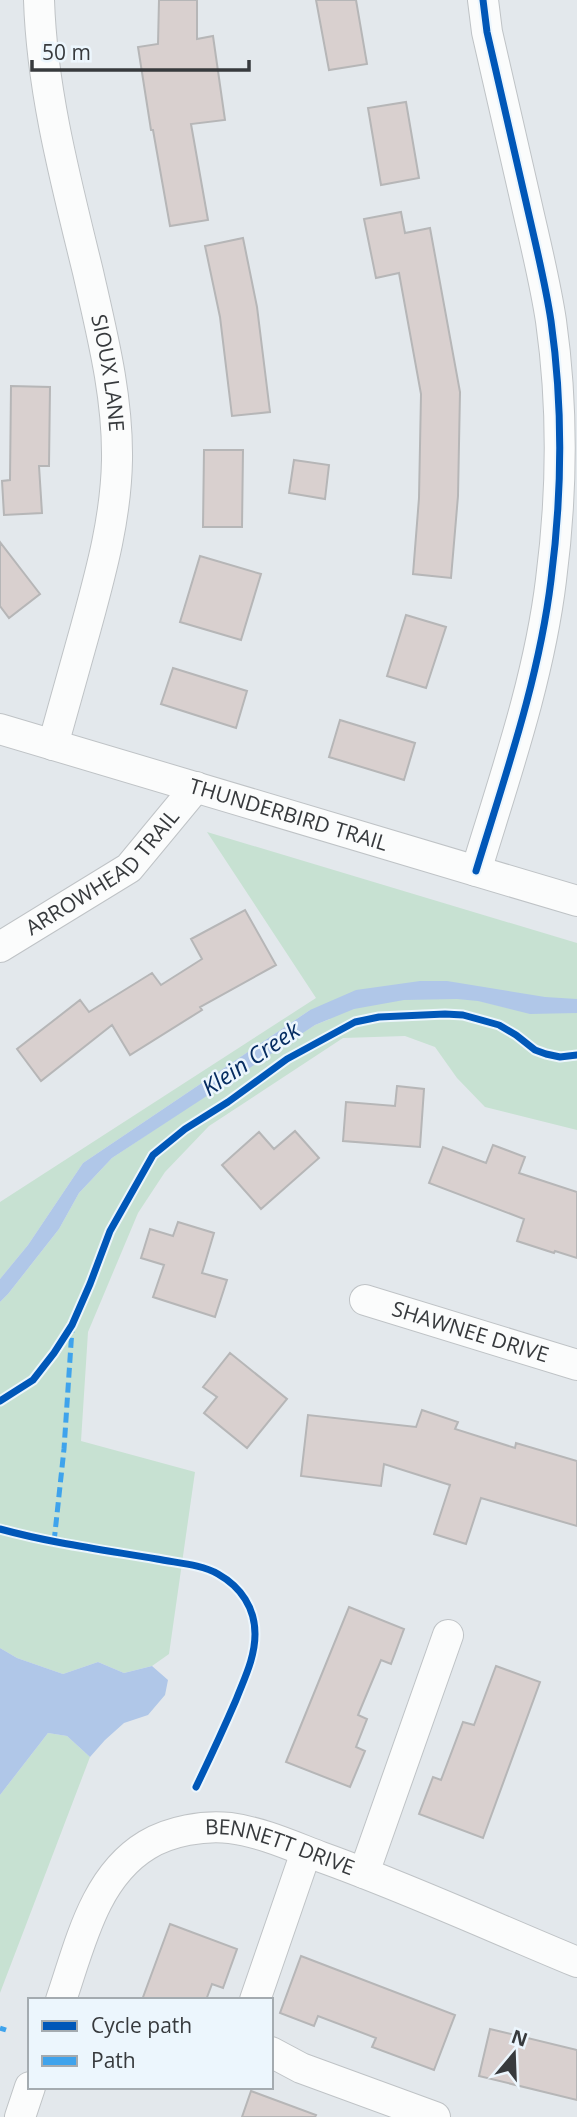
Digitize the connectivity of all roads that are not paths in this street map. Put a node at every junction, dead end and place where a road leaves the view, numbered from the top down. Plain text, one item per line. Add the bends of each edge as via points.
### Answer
1 (39, 0) edge
2 (483, 0) edge
3 (0, 729) edge
4 (54, 745) junction
5 (196, 787) junction
6 (476, 871) junction
7 (577, 901) edge
8 (0, 947) edge
9 (365, 1300) dead end
10 (577, 1365) edge
11 (448, 1635) dead end
12 (306, 1852) junction
13 (364, 1873) junction
14 (577, 1962) edge
15 (62, 1998) edge
16 (256, 1998) edge
17 (273, 2053) edge
18 (29, 2089) edge
19 (20, 2117) edge
20 (435, 2117) edge

1 - 4 street, SIOUX LANE via 45,76 61,162 112,386 117,460 113,515 102,569
2 - 6 street via 551,321 559,482 542,632 527,700
3 - 4 street, THUNDERBIRD TRAIL
4 - 5 street, THUNDERBIRD TRAIL
5 - 6 street, THUNDERBIRD TRAIL
5 - 8 street, ARROWHEAD TRAIL via 130,869
6 - 7 street, THUNDERBIRD TRAIL
9 - 10 street, SHAWNEE DRIVE
11 - 13 street
12 - 13 street, BENNETT DRIVE
12 - 15 street, BENNETT DRIVE via 243,1830 211,1827 173,1834 147,1845 111,1878 100,1896
12 - 16 street
13 - 14 street, BENNETT DRIVE
17 - 20 street via 301,2068
18 - 19 street

